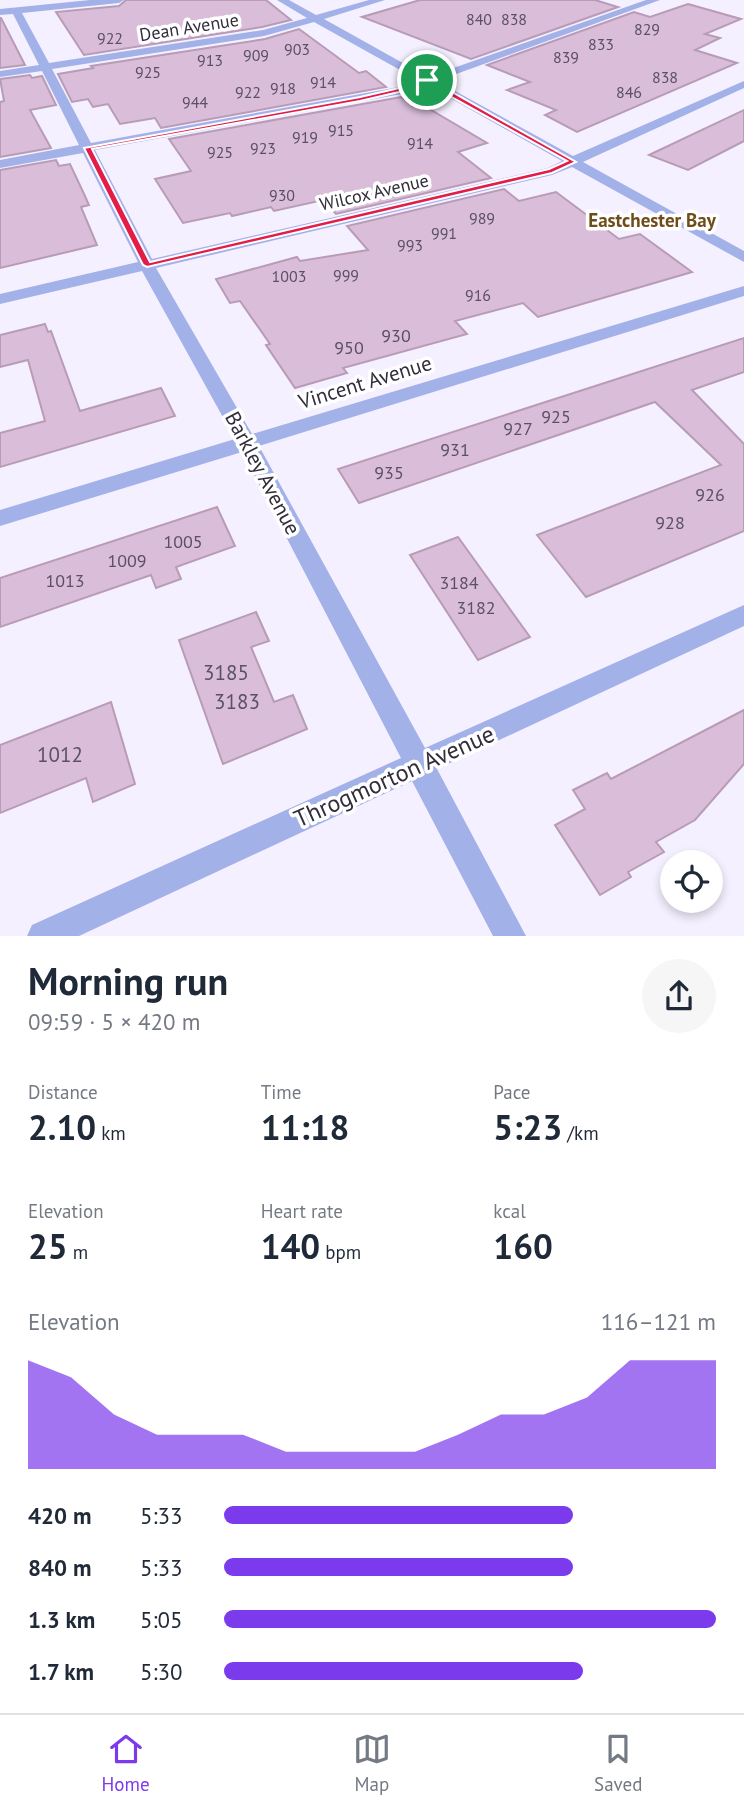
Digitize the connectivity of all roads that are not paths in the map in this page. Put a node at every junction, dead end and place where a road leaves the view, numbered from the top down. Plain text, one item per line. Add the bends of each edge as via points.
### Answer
1 (119, 0) edge
2 (309, 0) edge
3 (380, 0) edge
4 (654, 0) edge
5 (286, 2) edge
6 (8, 11) edge
7 (315, 19) junction
8 (47, 67) junction
9 (0, 74) edge
10 (427, 80) junction
11 (744, 84) edge
12 (88, 148) junction
13 (573, 162) junction
14 (0, 164) edge
15 (744, 257) edge
16 (147, 265) junction
17 (744, 290) edge
18 (0, 299) edge
19 (247, 442) junction
20 (0, 518) edge
21 (744, 615) edge
22 (418, 765) junction
23 (43, 936) edge
24 (510, 936) edge

1 - 6 street
2 - 5 street
3 - 7 street, Dean Avenue
4 - 10 street
5 - 7 street
6 - 8 street, Barkley Avenue
7 - 8 street, Dean Avenue via 234,38
7 - 10 street
8 - 9 street, Dean Avenue
8 - 12 street, Barkley Avenue
10 - 12 street via 360,99
10 - 13 street
11 - 13 street, Wilcox Avenue
12 - 14 street
12 - 16 street, Barkley Avenue
13 - 15 street
13 - 16 street, Wilcox Avenue via 552,171
16 - 18 street, Wilcox Avenue
16 - 19 street, Barkley Avenue
17 - 19 street, Vincent Avenue
19 - 20 street, Vincent Avenue
19 - 22 street, Barkley Avenue
21 - 22 street, Throgmorton Avenue
22 - 23 street, Throgmorton Avenue
22 - 24 street, Barkley Avenue

